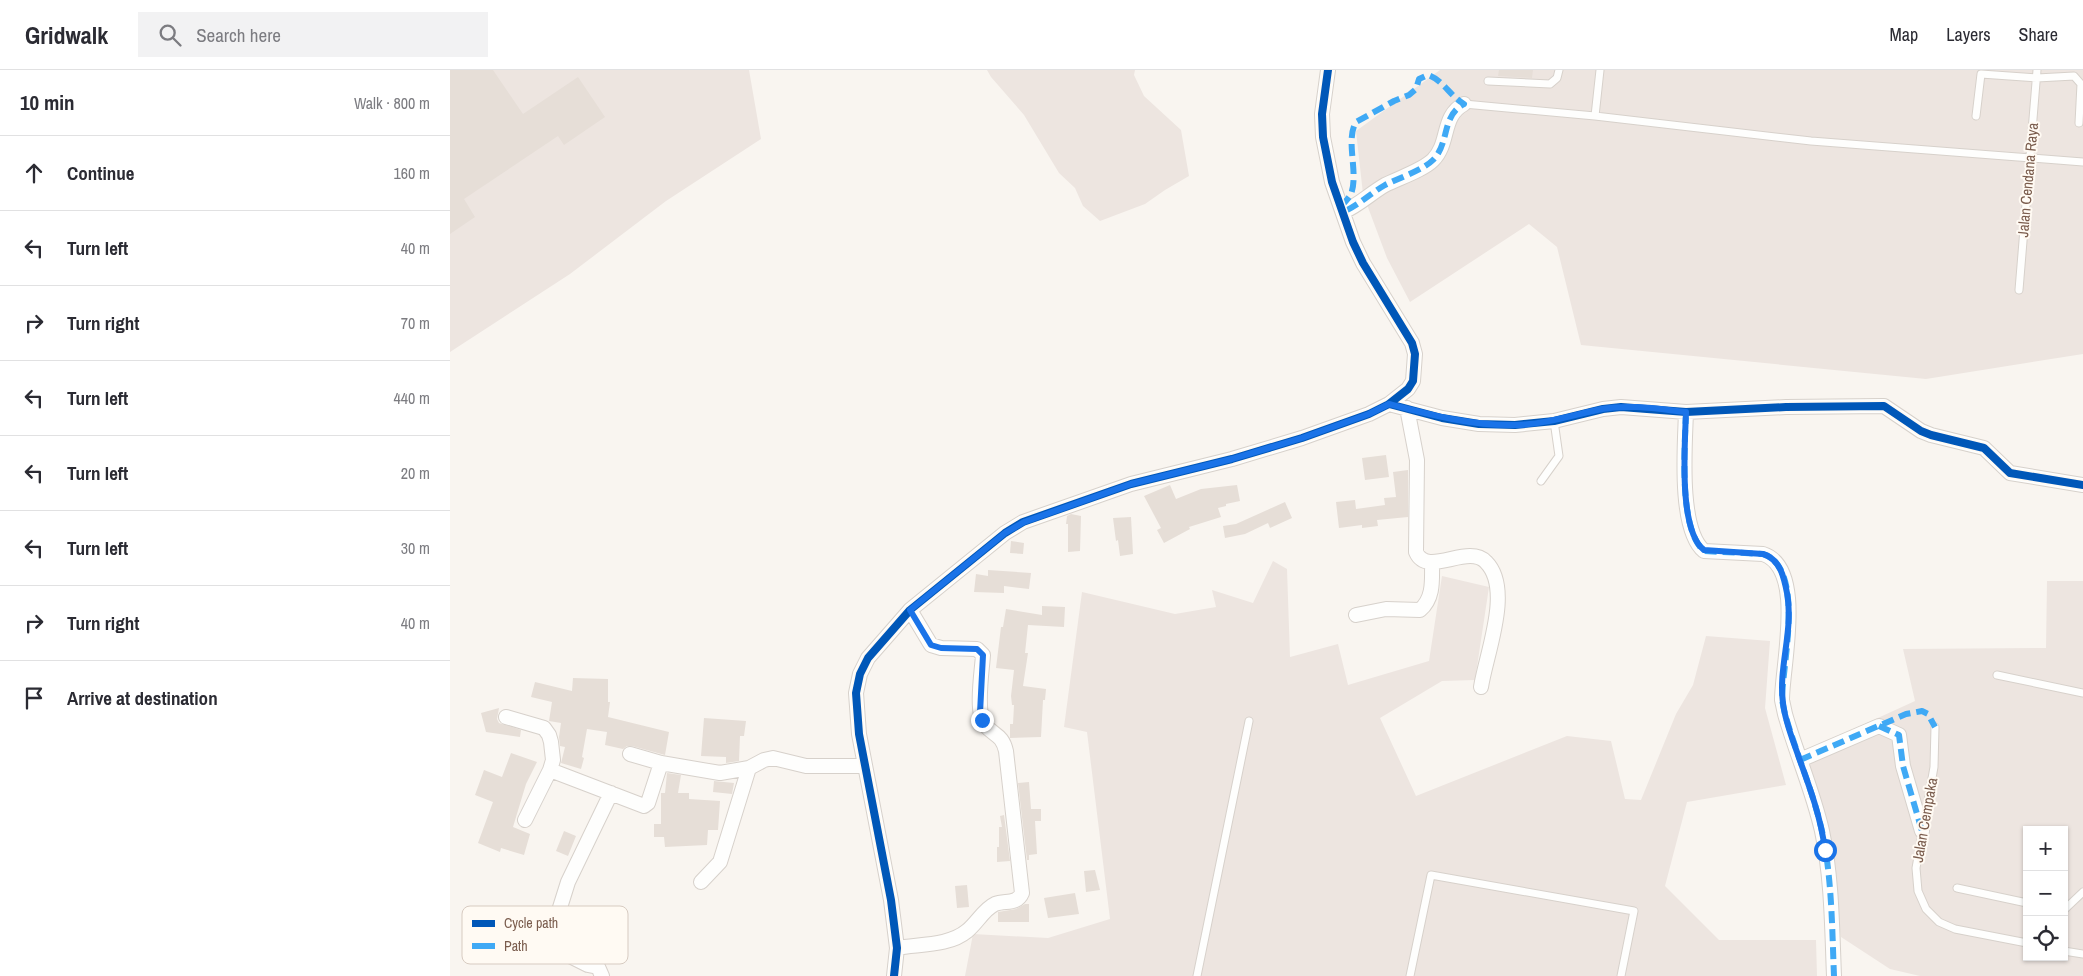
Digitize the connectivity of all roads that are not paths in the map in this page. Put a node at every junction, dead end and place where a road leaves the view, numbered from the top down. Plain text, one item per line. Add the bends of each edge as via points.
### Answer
1 (1328, 70) edge
2 (1559, 70) edge
3 (1600, 70) edge
4 (2037, 70) edge
5 (1981, 72) edge
6 (2037, 78) junction
7 (1488, 81) dead end
8 (1464, 104) joint
9 (1595, 116) junction
10 (1976, 116) dead end
11 (2079, 123) dead end
12 (2030, 157) junction
13 (2083, 162) edge
14 (1343, 212) junction
15 (2019, 290) dead end
16 (1389, 404) junction
17 (1407, 408) junction
18 (1686, 412) junction
19 (1554, 421) junction
20 (1541, 481) dead end
21 (2083, 485) edge
22 (1432, 563) junction
23 (910, 610) junction
24 (1356, 615) dead end
25 (1997, 675) dead end
26 (1481, 687) dead end
27 (2083, 693) edge
28 (506, 717) dead end
29 (1249, 721) dead end
30 (1935, 727) dead end
31 (630, 754) dead end
32 (1800, 760) junction
33 (662, 763) junction
34 (864, 766) junction
35 (749, 768) junction
36 (550, 770) junction
37 (611, 793) junction
38 (525, 820) dead end
39 (1922, 831) junction
40 (701, 882) dead end
41 (1957, 888) dead end
42 (2083, 892) edge
43 (2023, 902) edge
44 (560, 906) edge
45 (2068, 906) edge
46 (2023, 943) edge
47 (896, 948) junction
48 (2068, 952) edge
49 (2083, 954) edge
50 (586, 964) edge
51 (602, 976) edge
52 (894, 976) edge
53 (1197, 976) edge
54 (1410, 976) edge
55 (1621, 976) edge
56 (1834, 976) edge

1 - 14 street via 1322,137 1332,182
2 - 7 lane via 1555,81 1550,84
3 - 9 lane
4 - 6 lane, Jalan Cendana Raya
5 - 6 lane
5 - 10 lane
6 - 11 lane via 2074,76 2079,80
6 - 12 lane, Jalan Cendana Raya
8 - 9 lane
8 - 14 street via 1450,114 1445,136 1434,159
9 - 12 lane via 1812,141
12 - 13 lane
12 - 15 lane, Jalan Cendana Raya
14 - 16 street via 1363,263 1404,328 1415,354 1413,381
16 - 17 street
16 - 23 street via 1302,438 1131,484 1024,522 1005,533
17 - 19 street via 1478,424
17 - 22 street via 1417,460 1416,552 1420,559
18 - 19 street via 1621,407
18 - 21 street via 1884,406 1920,431 1984,448 2010,473
18 - 32 street via 1687,510 1698,546 1704,550 1770,556 1784,577 1789,605 1782,700
19 - 20 lane via 1559,456
22 - 24 street via 1431,592 1427,604 1420,610 1386,609
22 - 26 street via 1467,556 1480,558 1496,580 1499,596
23 - 34 street via 868,658 860,674 856,693
23 - 47 street via 931,645 977,649 983,655 980,713 986,726 1004,740 1022,893 1015,901 991,906 967,931 951,940
25 - 27 lane
28 - 36 street via 544,728 550,735
29 - 53 lane
30 - 39 lane, Jalan Cempaka via 1934,767
31 - 33 street
32 - 39 street via 1879,726 1899,735 1903,766
32 - 56 street via 1823,834
33 - 35 street via 720,773
33 - 37 street via 648,803 644,806
34 - 35 street via 806,766 773,758
34 - 47 street via 891,900
35 - 40 street via 720,862
36 - 37 street
36 - 38 street
37 - 44 street via 568,882
39 - 46 lane, Jalan Cempaka via 1916,868 1918,891 1926,909 1939,922 1955,930
41 - 43 lane
42 - 45 lane
47 - 52 street
48 - 49 lane
50 - 51 street via 598,967
54 - 55 lane via 1431,875 1634,911

